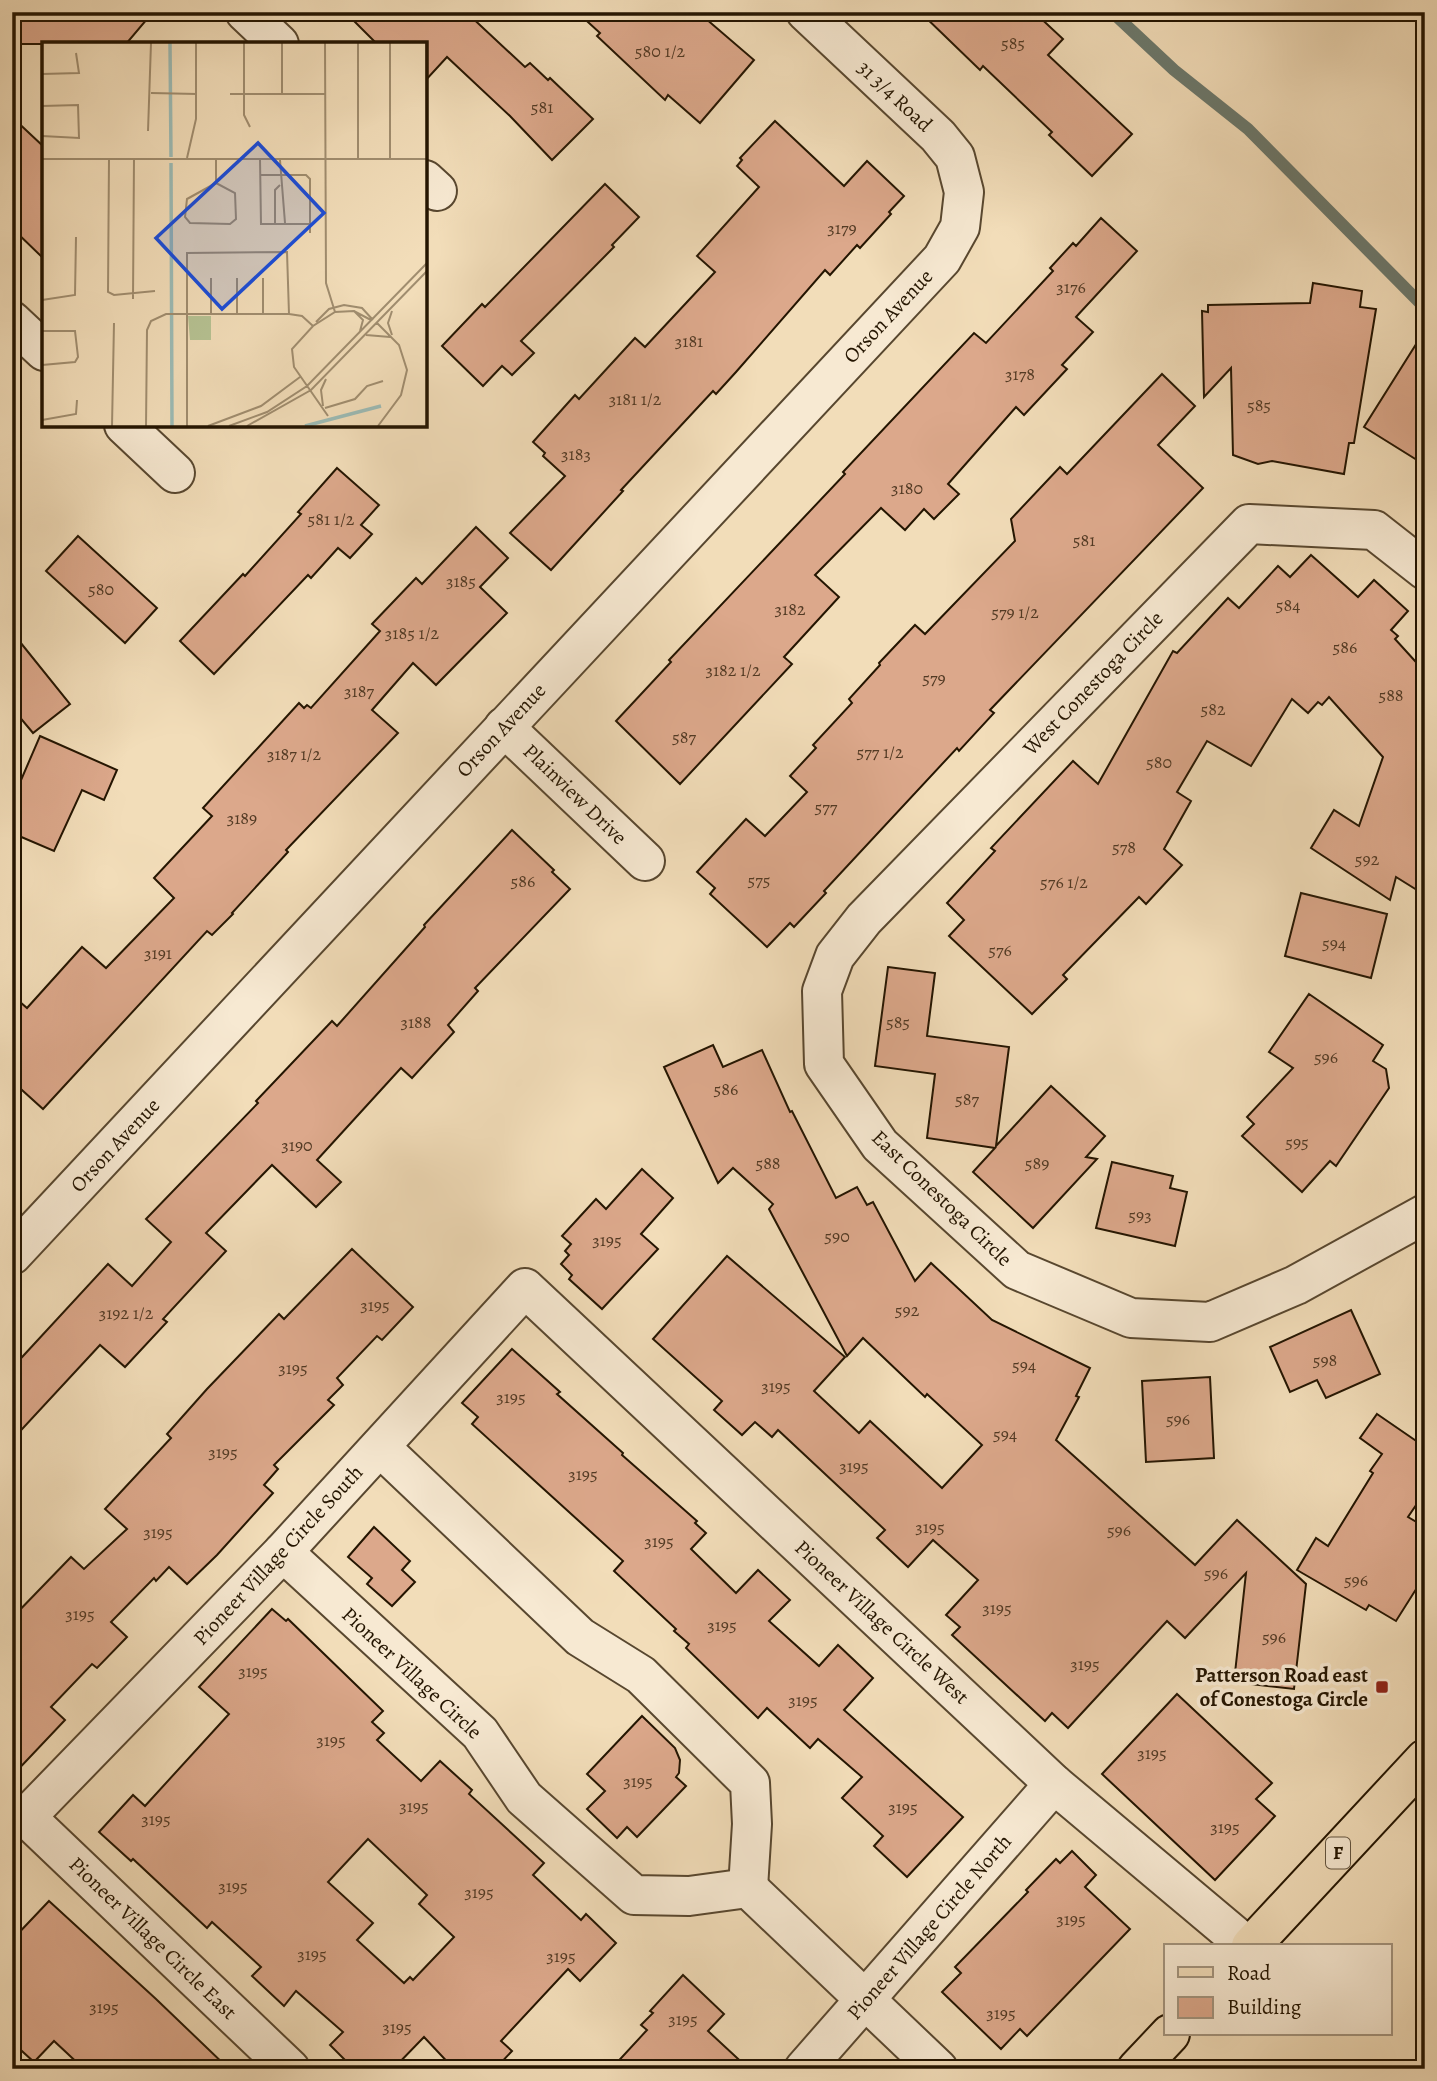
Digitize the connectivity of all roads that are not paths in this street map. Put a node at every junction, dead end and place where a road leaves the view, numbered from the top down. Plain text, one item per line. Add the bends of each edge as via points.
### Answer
1 (245, 12) edge
2 (806, 12) edge
3 (277, 42) edge
4 (964, 192) joint
5 (12, 321) edge
6 (42, 349) edge
7 (126, 427) edge
8 (175, 473) dead end
9 (1425, 570) edge
10 (504, 727) junction
11 (645, 861) dead end
12 (822, 991) joint
13 (1425, 1214) edge
14 (12, 1255) edge
15 (525, 1288) joint
16 (380, 1447) junction
17 (283, 1552) junction
18 (1425, 1759) edge
19 (1054, 1784) junction
20 (19, 1814) edge
21 (748, 1888) junction
22 (1247, 1944) edge
23 (1251, 1944) edge
24 (865, 2000) junction
25 (1168, 2036) edge
26 (290, 2069) edge
27 (804, 2069) edge
28 (938, 2069) edge
29 (1137, 2069) edge

1 - 3 street
2 - 4 street, 31 3/4 Road via 938,136 955,158
4 - 10 street, Orson Avenue via 960,228 942,259
5 - 6 street
7 - 8 street
9 - 12 street, West Conestoga Circle via 1374,530 1249,524 864,919 835,956
10 - 11 street, Plainview Drive
10 - 14 street, Orson Avenue
12 - 13 street, East Conestoga Circle via 824,1064 880,1145 1017,1270 1131,1318 1210,1322 1296,1285
15 - 16 street, Pioneer Village Circle South
15 - 19 street, Pioneer Village Circle West
16 - 17 street, Pioneer Village Circle South
16 - 21 street via 580,1637 641,1675 750,1783
17 - 20 street, Pioneer Village Circle South
17 - 21 street, Pioneer Village Circle via 480,1733 524,1798 634,1895 689,1896
18 - 23 main road, F
19 - 22 street, Pioneer Village Circle West
19 - 24 street, Pioneer Village Circle North
20 - 26 street, Pioneer Village Circle East
21 - 24 street
24 - 27 street, Pioneer Village Circle North
24 - 28 street
25 - 29 main road

